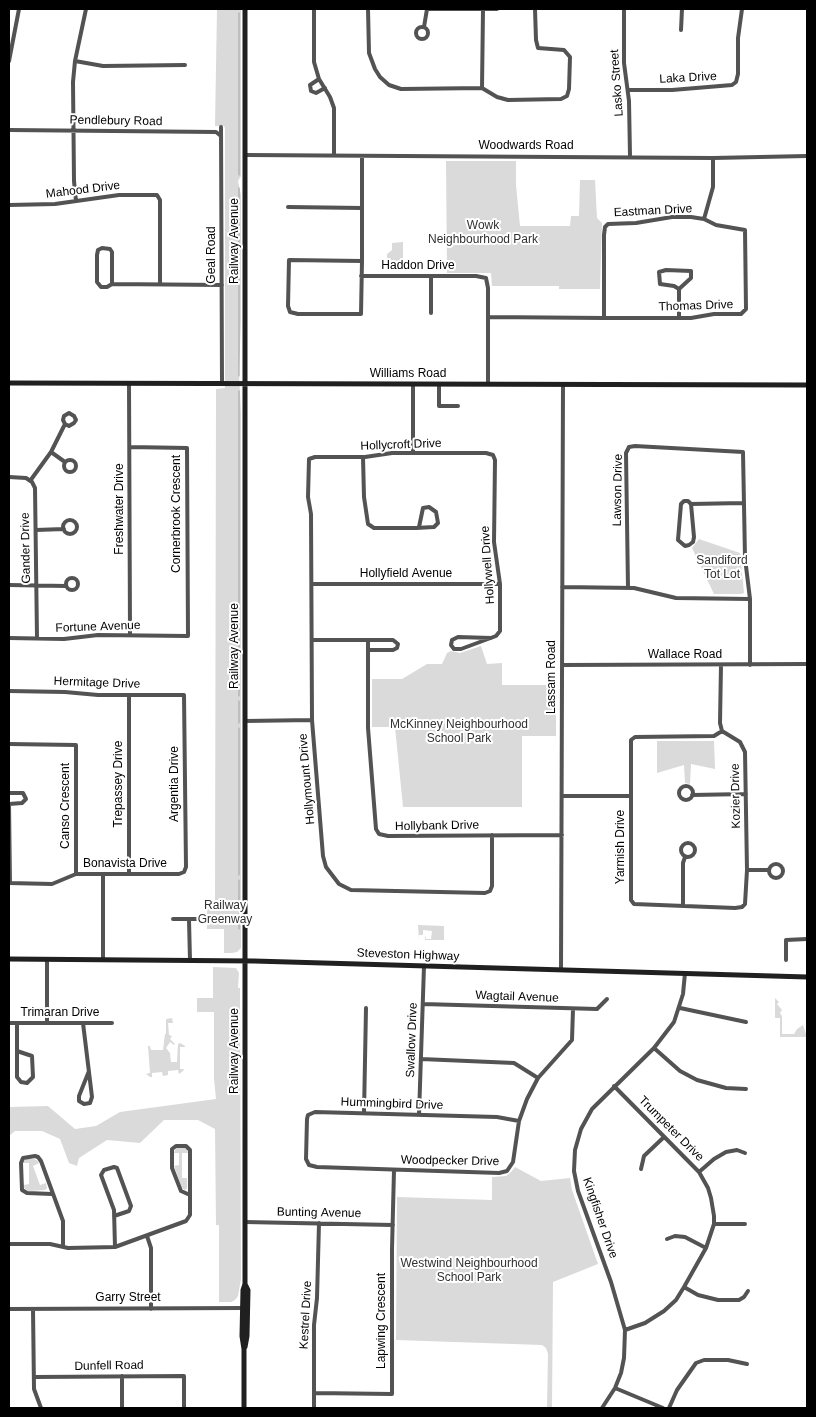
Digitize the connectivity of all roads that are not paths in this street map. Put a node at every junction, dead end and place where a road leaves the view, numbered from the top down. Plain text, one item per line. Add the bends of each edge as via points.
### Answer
1 (19, 9) edge
2 (86, 9) edge
3 (245, 9) edge
4 (314, 9) edge
5 (368, 9) edge
6 (429, 9) edge
7 (454, 9) edge
8 (467, 9) edge
9 (497, 9) edge
10 (535, 9) edge
11 (624, 9) edge
12 (682, 9) edge
13 (742, 9) edge
14 (483, 10) junction
15 (424, 27) dead end
16 (681, 30) dead end
17 (9, 61) edge
18 (75, 61) junction
19 (184, 65) dead end
20 (319, 78) junction
21 (325, 88) junction
22 (482, 88) junction
23 (628, 90) junction
24 (221, 127) dead end
25 (9, 130) edge
26 (73, 130) junction
27 (222, 136) junction
28 (246, 155) junction
29 (334, 156) junction
30 (362, 156) junction
31 (630, 156) junction
32 (807, 156) edge
33 (713, 158) junction
34 (76, 201) junction
35 (9, 205) edge
36 (288, 207) dead end
37 (362, 208) junction
38 (704, 219) junction
39 (362, 261) junction
40 (361, 276) junction
41 (431, 276) junction
42 (112, 284) junction
43 (160, 284) junction
44 (222, 284) junction
45 (679, 289) junction
46 (431, 313) dead end
47 (488, 317) junction
48 (604, 318) junction
49 (679, 318) junction
50 (9, 383) edge
51 (129, 383) junction
52 (222, 384) junction
53 (245, 384) junction
54 (413, 384) junction
55 (439, 384) junction
56 (488, 384) junction
57 (562, 384) junction
58 (807, 385) edge
59 (458, 406) dead end
60 (65, 424) dead end
61 (130, 446) junction
62 (51, 452) junction
63 (413, 453) junction
64 (493, 455) joint
65 (363, 457) junction
66 (309, 458) joint
67 (65, 462) dead end
68 (9, 477) edge
69 (30, 481) junction
70 (743, 503) junction
71 (691, 504) junction
72 (419, 527) junction
73 (64, 529) dead end
74 (36, 530) junction
75 (312, 584) junction
76 (500, 584) junction
77 (9, 586) edge
78 (36, 586) junction
79 (66, 586) dead end
80 (562, 587) junction
81 (628, 588) junction
82 (750, 599) junction
83 (130, 635) junction
84 (188, 636) joint
85 (9, 638) edge
86 (37, 638) junction
87 (491, 638) junction
88 (312, 640) junction
89 (368, 640) junction
90 (368, 650) junction
91 (807, 664) edge
92 (562, 665) junction
93 (720, 665) junction
94 (750, 665) junction
95 (9, 691) edge
96 (129, 695) junction
97 (184, 695) joint
98 (312, 720) junction
99 (245, 721) junction
100 (722, 731) junction
101 (744, 738) dead end
102 (740, 742) junction
103 (9, 744) edge
104 (9, 793) edge
105 (746, 794) junction
106 (692, 795) dead end
107 (562, 796) junction
108 (631, 796) junction
109 (9, 804) edge
110 (492, 835) junction
111 (562, 835) junction
112 (685, 857) dead end
113 (747, 870) junction
114 (769, 870) dead end
115 (184, 872) joint
116 (76, 874) junction
117 (103, 874) junction
118 (129, 874) junction
119 (10, 883) edge
120 (744, 905) joint
121 (683, 906) junction
122 (173, 919) dead end
123 (205, 919) dead end
124 (189, 920) junction
125 (807, 938) edge
126 (9, 959) edge
127 (47, 959) junction
128 (103, 959) junction
129 (190, 960) junction
130 (786, 960) dead end
131 (246, 961) junction
132 (424, 966) junction
133 (561, 970) junction
134 (685, 973) junction
135 (807, 977) edge
136 (607, 1000) dead end
137 (423, 1004) junction
138 (366, 1008) dead end
139 (680, 1008) junction
140 (573, 1009) junction
141 (746, 1022) dead end
142 (9, 1023) edge
143 (17, 1023) junction
144 (47, 1023) junction
145 (83, 1023) junction
146 (112, 1023) dead end
147 (654, 1048) junction
148 (17, 1051) junction
149 (421, 1059) junction
150 (89, 1071) junction
151 (538, 1078) junction
152 (614, 1086) junction
153 (746, 1089) dead end
154 (364, 1113) junction
155 (419, 1115) junction
156 (520, 1121) junction
157 (664, 1137) junction
158 (744, 1153) dead end
159 (306, 1159) joint
160 (394, 1170) junction
161 (641, 1170) dead end
162 (699, 1172) junction
163 (52, 1194) junction
164 (190, 1194) junction
165 (114, 1216) junction
166 (245, 1222) junction
167 (319, 1223) junction
168 (714, 1224) junction
169 (746, 1224) dead end
170 (393, 1225) junction
171 (147, 1236) junction
172 (667, 1238) dead end
173 (9, 1244) edge
174 (63, 1247) junction
175 (114, 1247) junction
176 (706, 1248) junction
177 (684, 1287) junction
178 (748, 1291) dead end
179 (245, 1308) junction
180 (9, 1309) edge
181 (33, 1309) junction
182 (151, 1309) junction
183 (625, 1330) junction
184 (747, 1364) dead end
185 (122, 1376) junction
186 (34, 1377) junction
187 (615, 1388) junction
188 (314, 1393) junction
189 (41, 1408) edge
190 (122, 1408) edge
191 (184, 1408) edge
192 (244, 1408) edge
193 (314, 1408) edge
194 (602, 1408) edge
195 (663, 1408) edge
196 (669, 1408) edge

1 - 17 street
2 - 18 street
3 - 28 main road, Railway Avenue
4 - 20 street via 314,62
5 - 22 street via 369,52 380,77 388,85 401,89
6 - 7 street
6 - 15 street
7 - 8 street
8 - 14 street
9 - 14 street
10 - 22 street via 538,48 564,50 570,57 570,83 566,96 558,100 508,100
11 - 23 street, Lasko Street via 624,63
12 - 16 street
13 - 23 street, Laka Drive via 738,74 732,85
14 - 22 street
18 - 19 street via 103,66
18 - 26 street
20 - 21 street
20 - 21 street via 310,85 311,91 316,93
21 - 29 street via 334,108
23 - 31 street, Lasko Street
24 - 27 street, Geal Road
25 - 26 street, Pendlebury Road
26 - 27 street, Pendlebury Road via 216,132
26 - 34 street
27 - 44 street, Geal Road
28 - 29 street, Woodwards Road
28 - 53 main road, Railway Avenue
29 - 30 street, Woodwards Road
30 - 31 street, Woodwards Road
30 - 37 street
31 - 33 street, Woodwards Road
32 - 33 street, Woodwards Road
33 - 38 street via 714,187
34 - 35 street, Mahood Drive
34 - 43 street, Mahood Drive via 119,195 160,195
36 - 37 street
37 - 39 street
38 - 48 street, Eastman Drive via 691,217 608,224 604,234
38 - 49 street, Thomas Drive via 716,226 746,230 746,309 739,315
39 - 40 street
39 - 40 street via 289,260 289,310 298,314 361,314
40 - 41 street, Haddon Drive
41 - 46 street
41 - 47 street, Haddon Drive via 486,278
42 - 42 street via 104,287 97,282 97,252 102,248 110,248 112,252
42 - 43 street
43 - 44 street
44 - 52 street, Geal Road
45 - 45 street via 660,284 659,272 691,271 691,278
45 - 49 street
47 - 48 street, Thomas Drive
47 - 56 street, Haddon Drive
48 - 49 street, Thomas Drive
50 - 51 main road, Williams Road
51 - 52 main road, Williams Road
51 - 61 street, Freshwater Drive
52 - 53 main road, Williams Road
53 - 54 main road, Williams Road
53 - 99 main road, Railway Avenue
54 - 55 main road, Williams Road
54 - 63 street
55 - 56 main road, Williams Road
55 - 59 street via 439,406
56 - 57 main road, Williams Road
57 - 58 main road, Williams Road
57 - 80 street, Lassam Road
60 - 62 street
61 - 83 street, Freshwater Drive
61 - 84 street, Cornerbrook Crescent via 187,448
62 - 67 street
62 - 69 street
63 - 64 street, Hollycroft Drive
63 - 65 street, Hollycroft Drive
64 - 76 street, Hollywell Drive via 496,460 494,542
65 - 66 street, Hollycroft Drive
65 - 72 street via 369,526
66 - 75 street, Hollymount Drive
68 - 69 street
69 - 74 street, Gander Drive via 35,488
70 - 71 street
70 - 81 street, Lawson Drive via 743,452 629,447 626,453
70 - 82 street
71 - 71 street via 688,501 681,504 678,540 685,546 693,542 694,537
72 - 72 street via 437,525 436,512 429,507 423,508
73 - 74 street
74 - 78 street, Gander Drive
75 - 76 street, Hollyfield Avenue
75 - 88 street, Hollymount Drive
76 - 87 street, Hollywell Drive via 500,631
77 - 78 street
78 - 79 street
78 - 86 street, Gander Drive
80 - 81 street
80 - 92 street, Lassam Road
81 - 82 street via 676,598
82 - 94 street
83 - 84 street, Fortune Avenue
83 - 86 street, Fortune Avenue
85 - 86 street, Fortune Avenue
87 - 87 street via 458,637 451,644 459,650
88 - 89 street
88 - 98 street, Hollymount Drive
89 - 90 street, Hollybank Drive
89 - 90 street via 393,640 398,644 393,650
90 - 110 street, Hollybank Drive via 368,728 377,832 381,836
91 - 94 street, Wallace Road
92 - 93 street, Wallace Road
92 - 107 street, Lassam Road
93 - 94 street, Wallace Road
93 - 100 street
95 - 96 street, Hermitage Drive
96 - 97 street, Hermitage Drive
96 - 118 street, Trepassey Drive
97 - 115 street, Argentia Drive
98 - 99 street
98 - 110 street, Hollymount Drive via 324,861 339,884 361,891 491,891
99 - 131 main road, Railway Avenue
100 - 102 street
100 - 108 street, Yarmish Drive via 714,736 632,738
101 - 102 street
102 - 105 street, Kozier Drive via 744,752
103 - 116 street, Canso Crescent via 76,745
104 - 109 street via 21,793 26,797 22,803
105 - 106 street
105 - 113 street, Kozier Drive
107 - 108 street
107 - 111 street, Lassam Road
108 - 121 street, Yarmish Drive via 631,900 634,904
109 - 119 street
110 - 111 street, Hollybank Drive
111 - 133 street, Lassam Road
112 - 121 street
113 - 114 street
113 - 120 street, Kozier Drive
115 - 118 street, Bonavista Drive
116 - 117 street, Bonavista Drive
116 - 119 street, Bonavista Drive via 52,884
117 - 118 street, Bonavista Drive
117 - 128 street
120 - 121 street, Yarmish Drive via 734,908
122 - 124 street
123 - 124 street
124 - 129 street
125 - 130 street via 786,940
126 - 127 main road, Steveston Highway
127 - 128 main road, Steveston Highway
127 - 144 street
128 - 129 main road, Steveston Highway
129 - 131 main road, Steveston Highway
131 - 132 main road, Steveston Highway
131 - 166 main road, Railway Avenue
132 - 133 main road, Steveston Highway
132 - 137 street, Swallow Drive
133 - 134 main road, Steveston Highway
134 - 135 main road, Steveston Highway
134 - 139 street, Kingfisher Drive
136 - 140 street, Wagtail Avenue via 597,1009
137 - 140 street, Wagtail Avenue
137 - 149 street, Swallow Drive
138 - 154 street
139 - 141 street
139 - 147 street, Kingfisher Drive via 667,1033
140 - 151 street, Woodpecker Drive via 572,1040
142 - 143 street, Trimaran Drive
143 - 144 street, Trimaran Drive
143 - 148 street
144 - 145 street, Trimaran Drive
145 - 146 street, Trimaran Drive
145 - 150 street
147 - 152 street, Kingfisher Drive
147 - 153 street via 680,1071 697,1080 726,1088
148 - 148 street via 18,1079 27,1083 33,1077 32,1056
149 - 151 street via 514,1063
149 - 155 street, Swallow Drive
150 - 150 street via 92,1099 84,1104 79,1101 79,1096
151 - 156 street, Woodpecker Drive
152 - 157 street, Trumpeter Drive
152 - 183 street, Kingfisher Drive via 592,1109 581,1129 574,1150 574,1171
154 - 155 street, Hummingbird Drive
154 - 159 street, Hummingbird Drive via 310,1113
155 - 156 street, Hummingbird Drive via 496,1117
156 - 160 street, Woodpecker Drive via 513,1162 507,1171
157 - 161 street via 644,1156
157 - 162 street, Trumpeter Drive
158 - 162 street via 737,1150 726,1152
159 - 160 street, Woodpecker Drive via 309,1165 316,1167
160 - 170 street, Lapwing Crescent
162 - 168 street, Trumpeter Drive via 712,1198
163 - 163 street via 39,1159 35,1156 23,1158 22,1190
163 - 174 street via 63,1221
164 - 164 street via 190,1149 176,1146 172,1149 172,1168 180,1191
164 - 171 street via 187,1221
165 - 165 street via 101,1175 104,1170 114,1167 131,1206 129,1211
165 - 175 street
166 - 167 street, Bunting Avenue
166 - 179 main road, Railway Avenue
167 - 170 street, Bunting Avenue
167 - 188 street, Kestrel Drive
168 - 169 street
168 - 176 street, Trumpeter Drive
170 - 188 street, Lapwing Crescent via 392,1394
171 - 175 street
171 - 182 street via 151,1248
172 - 176 street via 685,1237
173 - 174 street
174 - 175 street
176 - 177 street, Trumpeter Drive
177 - 178 street via 705,1298 724,1300 739,1300
177 - 183 street, Trumpeter Drive via 664,1311
179 - 182 street, Garry Street
179 - 192 main road, Railway Avenue via 242,1336
180 - 181 street, Garry Street
181 - 182 street, Garry Street
181 - 186 street
183 - 187 street, Kingfisher Drive via 624,1358
184 - 196 street via 728,1360 696,1363
185 - 186 street, Dunfell Road
185 - 190 street
185 - 191 street, Dunfell Road via 184,1376
186 - 189 street
187 - 194 street, Kingfisher Drive
187 - 195 street
188 - 193 street, Kestrel Drive

